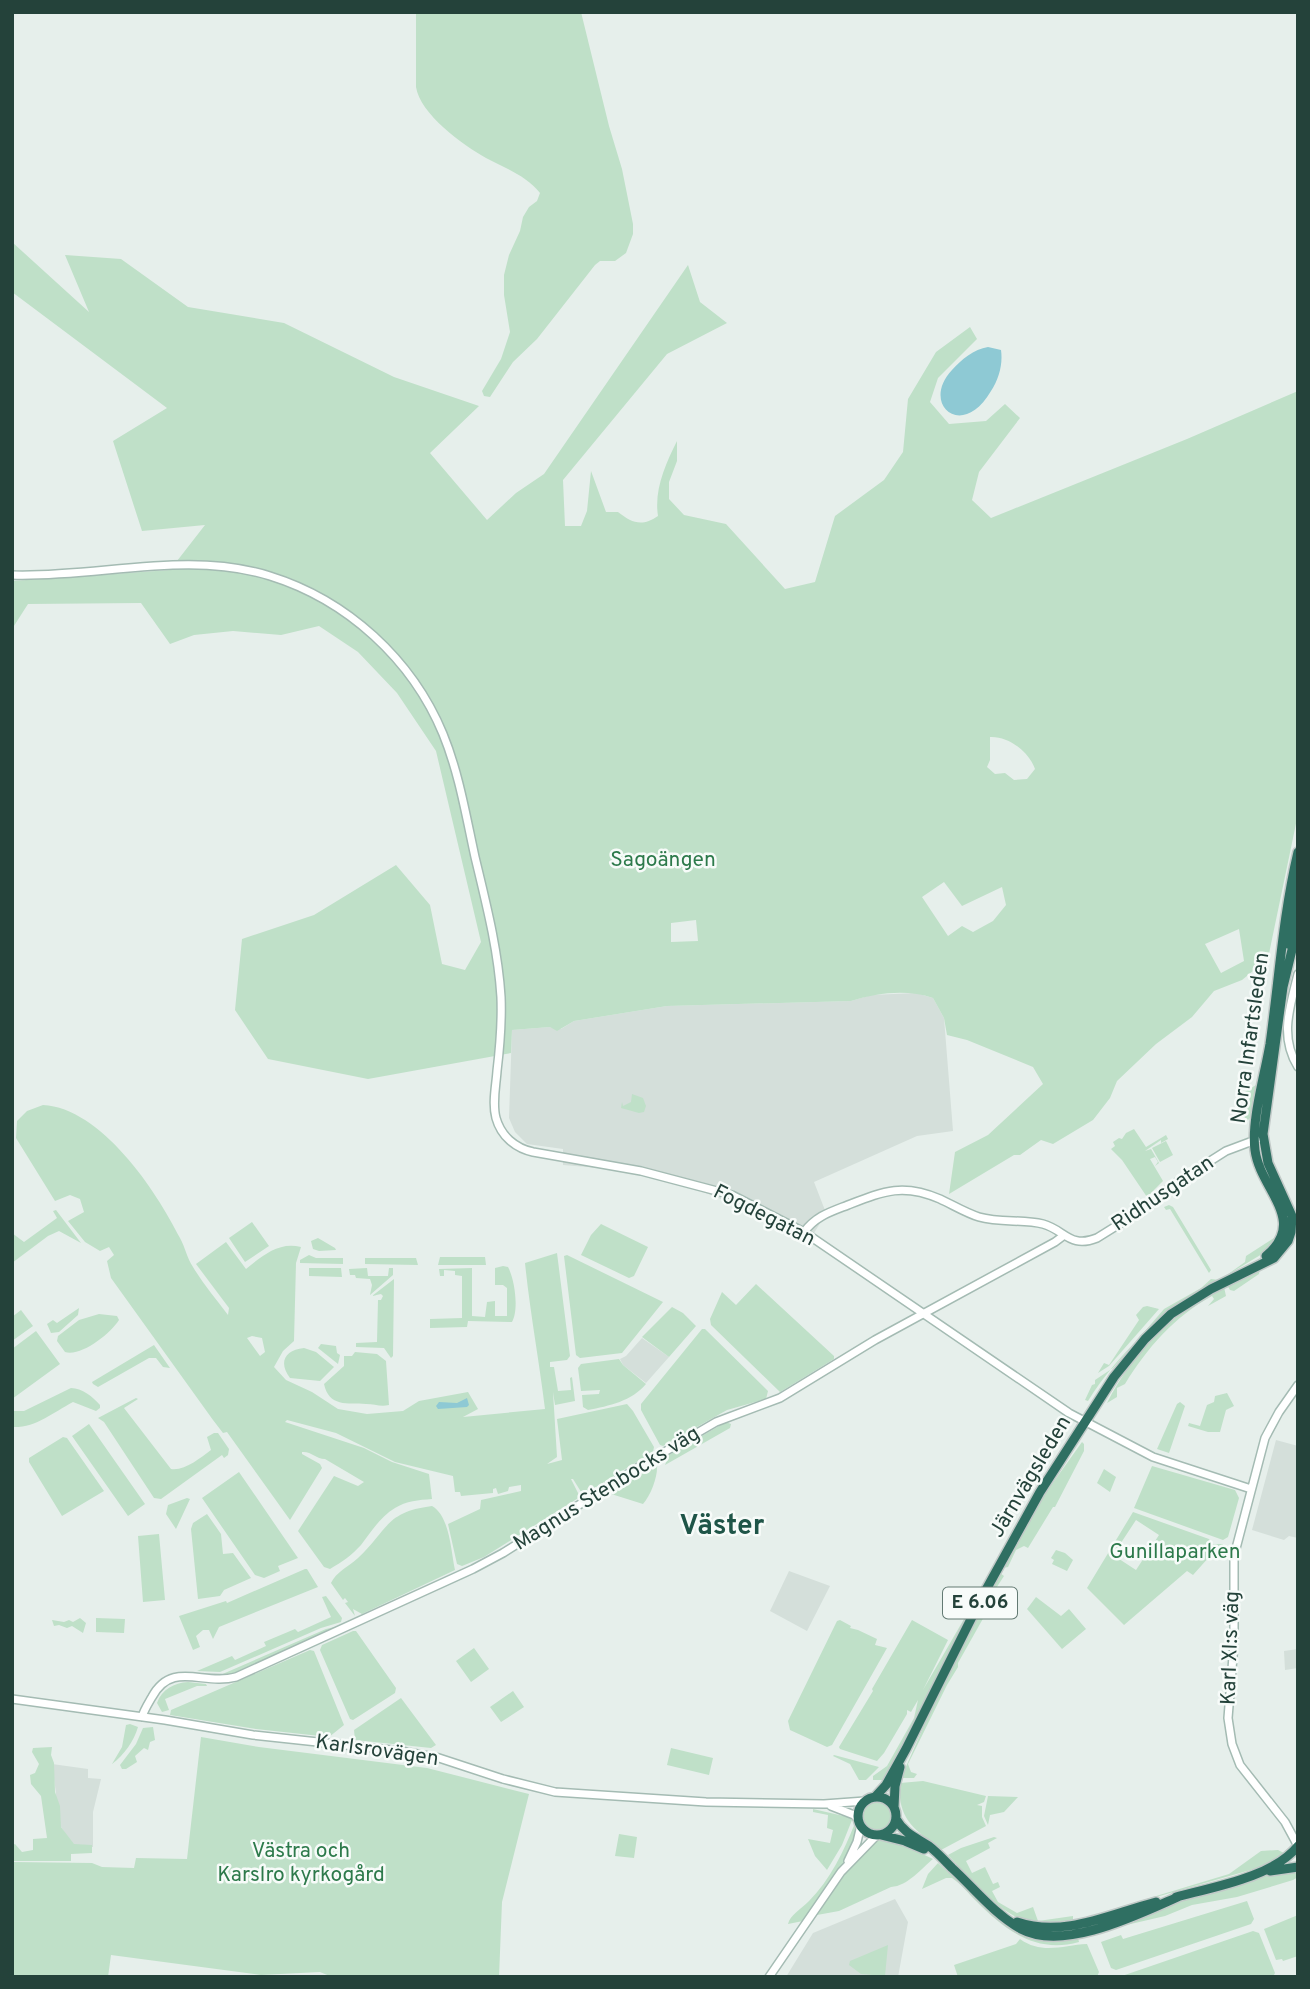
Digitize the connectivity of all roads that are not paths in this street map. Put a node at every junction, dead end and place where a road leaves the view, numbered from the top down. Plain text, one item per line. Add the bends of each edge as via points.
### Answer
1 (12, 575) edge
2 (1298, 852) edge
3 (1298, 887) edge
4 (1298, 925) edge
5 (1298, 974) edge
6 (1283, 987) junction
7 (1298, 1067) edge
8 (1263, 1134) junction
9 (1255, 1142) junction
10 (1264, 1149) junction
11 (804, 1232) junction
12 (1291, 1235) edge
13 (1067, 1238) junction
14 (922, 1314) junction
15 (1298, 1385) edge
16 (1084, 1421) junction
17 (1251, 1489) junction
18 (12, 1699) edge
19 (142, 1717) junction
20 (906, 1749) junction
21 (875, 1797) junction
22 (865, 1801) junction
23 (894, 1803) junction
24 (824, 1804) junction
25 (896, 1819) junction
26 (860, 1822) junction
27 (1285, 1822) junction
28 (1298, 1828) edge
29 (878, 1835) junction
30 (928, 1845) junction
31 (1298, 1846) edge
32 (943, 1860) junction
33 (1298, 1865) edge
34 (841, 1872) junction
35 (1258, 1873) junction
36 (769, 1977) edge

1 - 11 street, Fogdegatan via 216,566 270,576 324,599 373,634 421,692 444,736 466,814 497,957 501,1015 495,1105 507,1138 533,1152 715,1189
2 - 9 highway, Norra Infartsleden
3 - 6 highway
4 - 6 highway, Norra Infartsleden
5 - 7 street via 1286,1029 1289,1051
6 - 8 highway, Norra Infartsleden
8 - 9 street, Ridhusgatan
8 - 10 highway, Norra Infartsleden
9 - 10 street
9 - 12 highway, Norra Infartsleden via 1259,1165
9 - 13 street, Ridhusgatan via 1226,1152 1097,1238
10 - 12 highway, Norra Infartsleden via 1290,1211
11 - 13 street via 818,1217 877,1193 900,1189 930,1195 980,1217 1043,1224
11 - 14 street, Fogdegatan
12 - 16 highway, Järnvägsleden / E 6.06 via 1244,1271 1171,1314 1114,1377
13 - 14 street, Magnus Stenbocks väg
14 - 16 street, Fogdegatan
14 - 19 street, Magnus Stenbocks väg via 780,1398 716,1422 457,1577 236,1677 170,1678 158,1686
15 - 17 street, Karl XI:s väg via 1265,1437
16 - 17 street, Fogdegatan via 1153,1457
16 - 20 highway, Järnvägsleden / E 6.06 via 1000,1565
17 - 27 street, Karl XI:s väg via 1233,1565 1234,1644 1228,1718 1240,1765
18 - 19 street, Karlsrovägen
19 - 24 street, Karlsrovägen via 433,1757 555,1791 706,1802
20 - 21 highway, Järnvägsleden / E 6.06
20 - 23 highway, Järnvägsleden / E 6.06
21 - 22 highway
21 - 23 highway
22 - 24 street, Karlsrovägen
22 - 26 highway via 859,1810
23 - 25 highway, E 6.06
23 - 30 highway via 905,1824
24 - 26 street, Karlsrovägen via 846,1811
25 - 29 highway via 889,1831
25 - 30 highway via 906,1833
26 - 29 highway via 866,1832
26 - 34 street via 857,1842
27 - 28 street, Karl XI:s väg
27 - 31 street, Karl XI:s väg
29 - 32 highway via 905,1841
29 - 34 street
30 - 32 highway
31 - 35 highway via 1286,1859
32 - 35 highway via 1013,1924 1049,1937 1136,1915 1180,1896
33 - 35 highway
34 - 36 street

